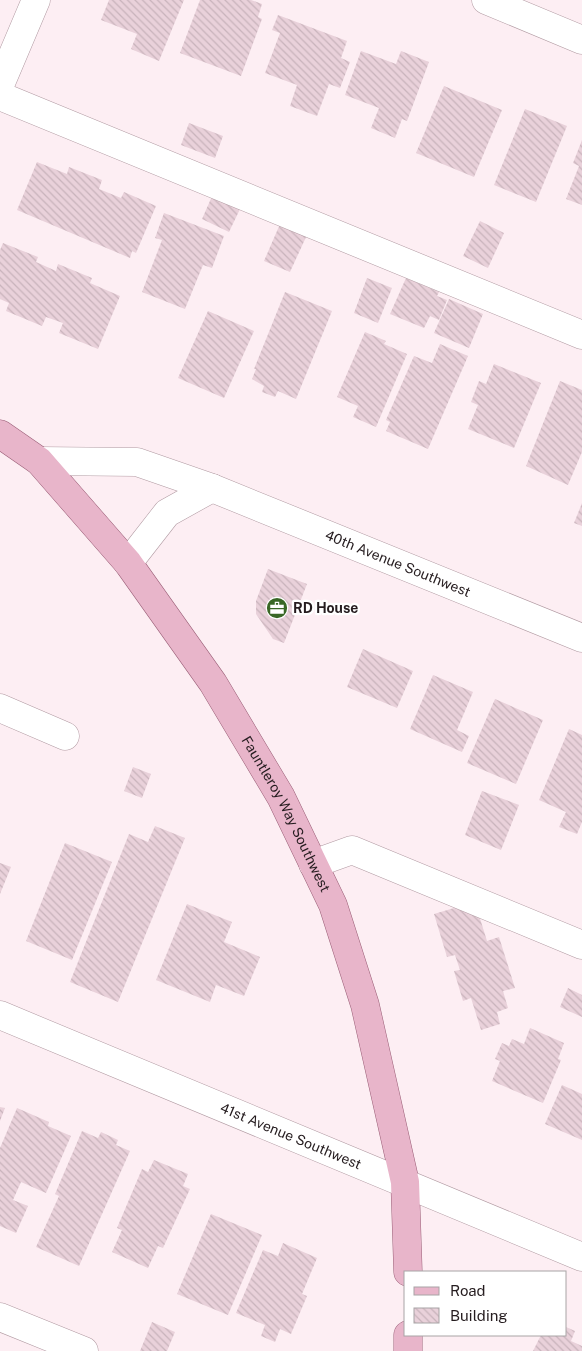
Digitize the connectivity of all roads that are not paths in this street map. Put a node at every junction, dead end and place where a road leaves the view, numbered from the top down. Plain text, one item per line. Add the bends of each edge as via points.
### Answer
1 (36, 0) edge
2 (486, 0) edge
3 (582, 40) edge
4 (0, 85) edge
5 (0, 96) edge
6 (582, 335) edge
7 (0, 434) edge
8 (39, 461) junction
9 (212, 488) junction
10 (128, 563) junction
11 (582, 638) edge
12 (0, 708) edge
13 (65, 736) dead end
14 (313, 864) junction
15 (582, 945) edge
16 (0, 1015) edge
17 (405, 1182) junction
18 (582, 1257) edge
19 (408, 1271) edge
20 (0, 1317) edge
21 (408, 1336) edge
22 (84, 1351) edge
23 (408, 1351) edge

1 - 4 street
2 - 3 street
5 - 6 street
7 - 8 main road, Fauntleroy Way Southwest
8 - 9 street, 40th Avenue Southwest via 137,462
8 - 10 main road, Fauntleroy Way Southwest
9 - 10 street via 167,513
9 - 11 street, 40th Avenue Southwest
10 - 14 main road, Fauntleroy Way Southwest via 214,683 281,797
12 - 13 street
14 - 15 street via 352,850
14 - 17 main road, Fauntleroy Way Southwest via 333,905 365,1005
16 - 17 street, 41st Avenue Southwest
17 - 18 street, 41st Avenue Southwest
17 - 19 main road, Fauntleroy Way Southwest
20 - 22 street
21 - 23 main road

